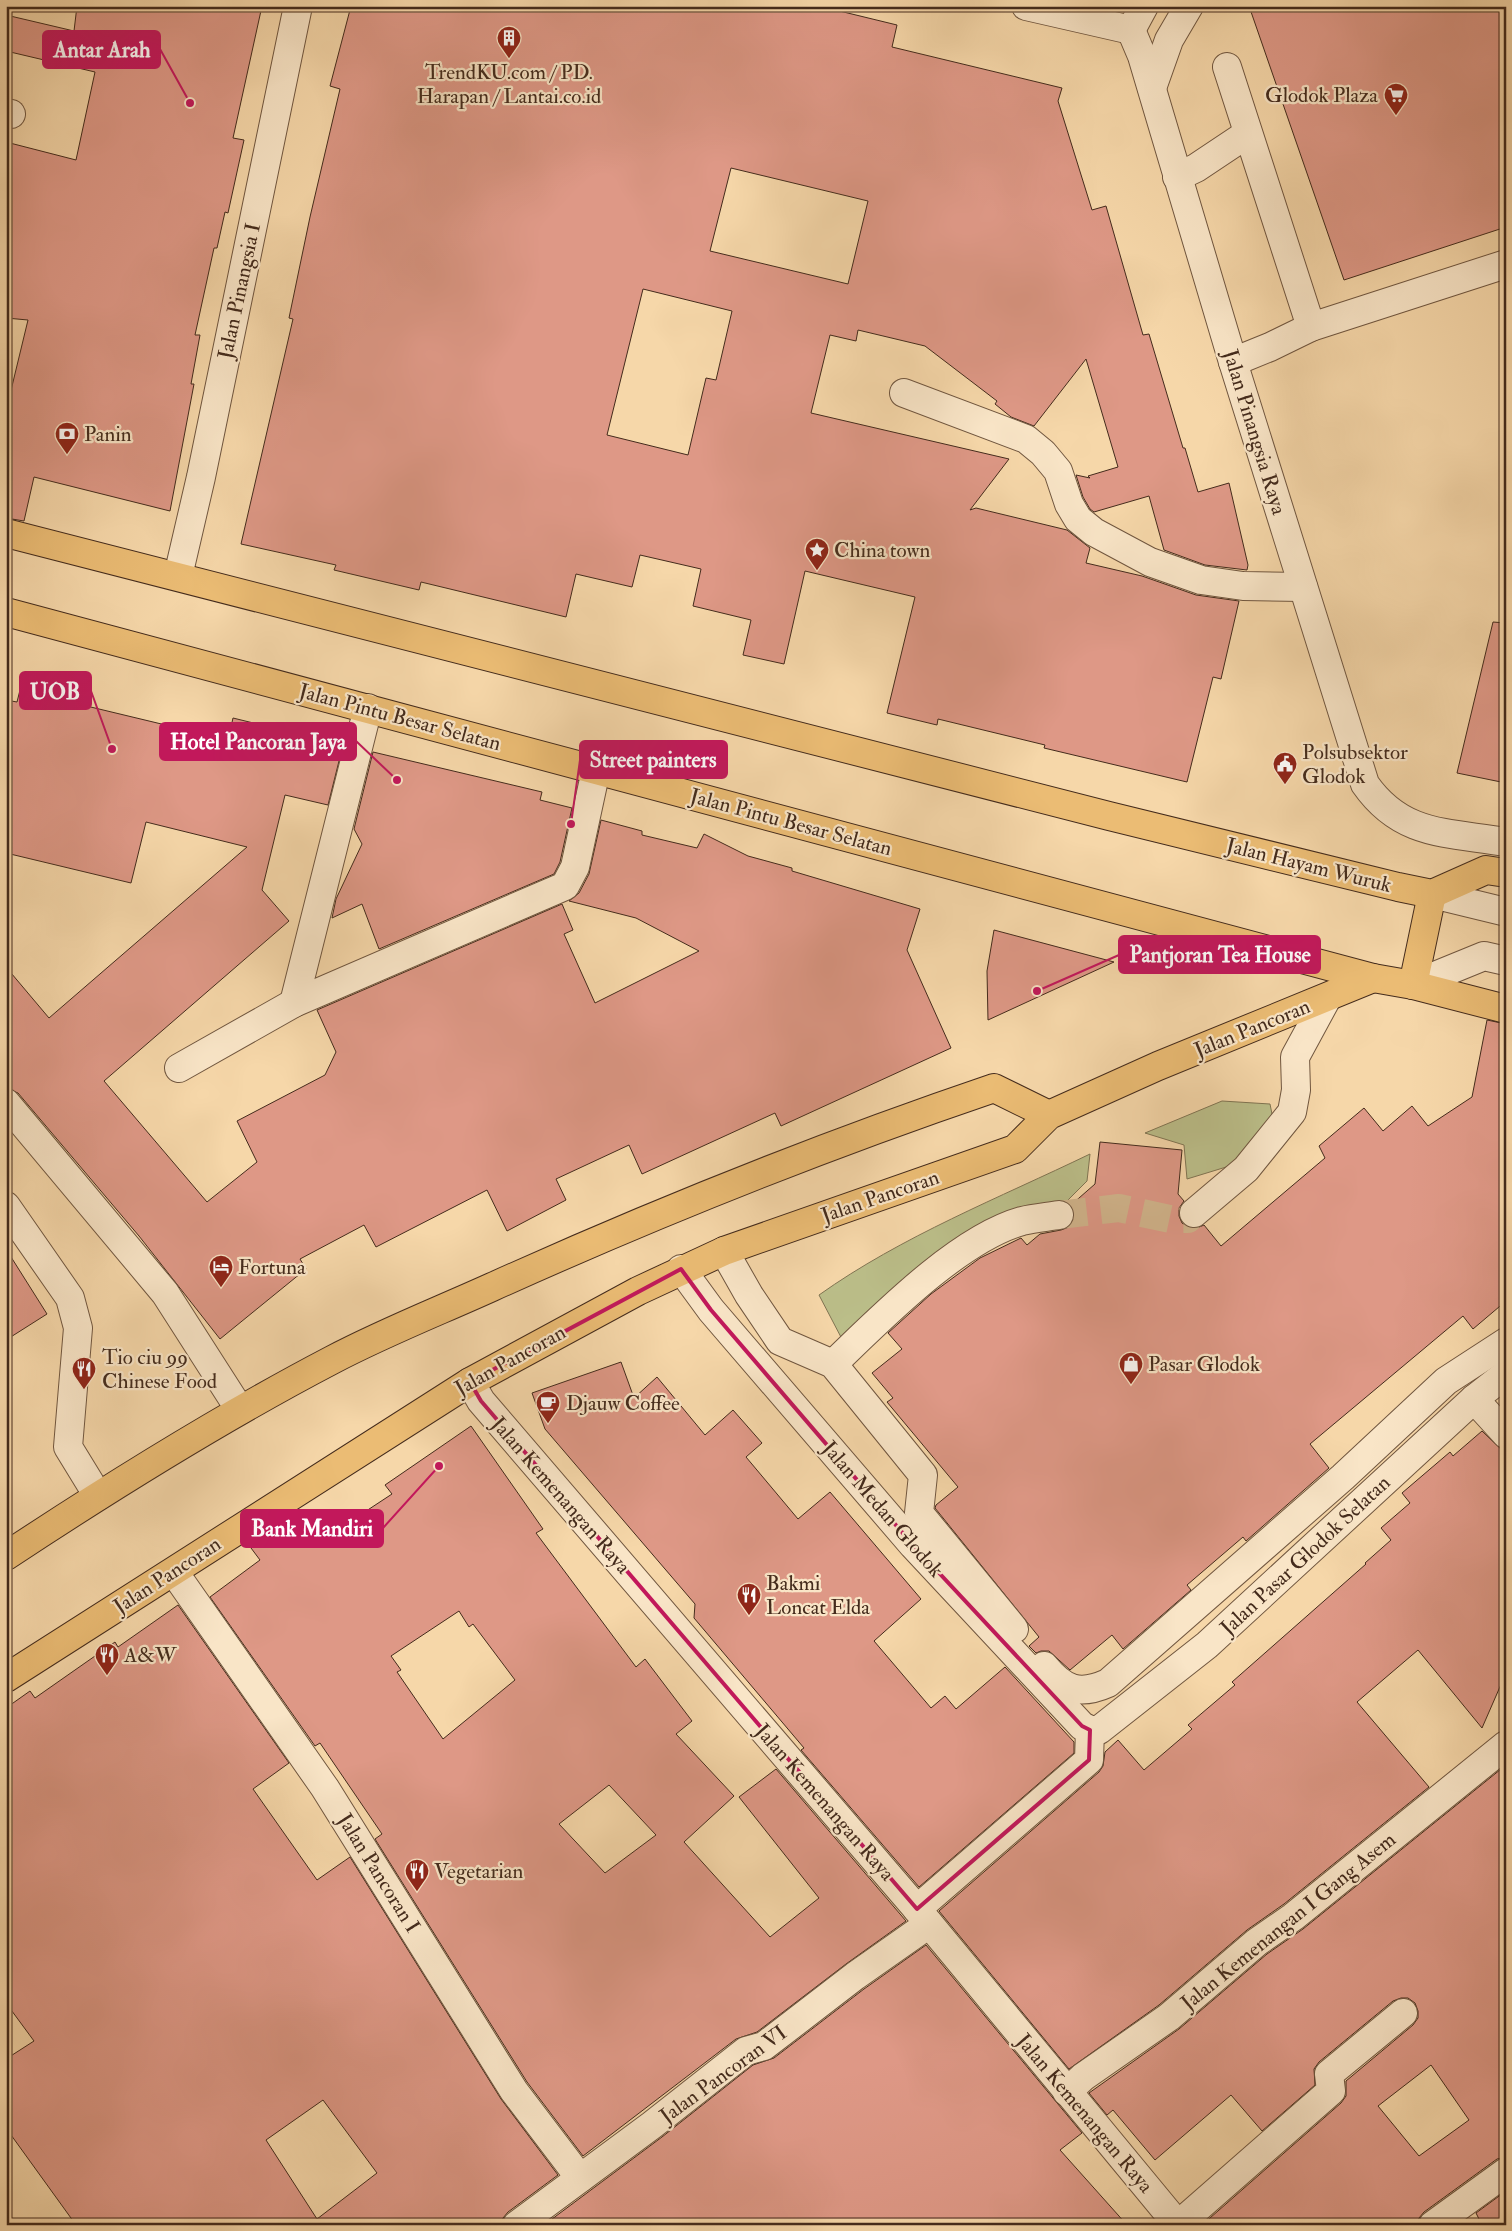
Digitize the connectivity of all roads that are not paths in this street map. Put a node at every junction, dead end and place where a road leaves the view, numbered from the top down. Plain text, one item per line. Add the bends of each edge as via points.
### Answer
1 (298, 6) edge
2 (1026, 6) edge
3 (1144, 6) edge
4 (1189, 6) edge
5 (1131, 30) junction
6 (1227, 67) dead end
7 (1152, 88) junction
8 (1248, 134) junction
9 (1177, 177) junction
10 (1506, 264) edge
11 (1311, 327) junction
12 (1233, 362) junction
13 (904, 393) dead end
14 (6, 533) edge
15 (178, 576) junction
16 (1303, 587) junction
17 (6, 612) edge
18 (368, 708) junction
19 (596, 770) junction
20 (1506, 842) edge
21 (1506, 873) edge
22 (1432, 894) junction
23 (1506, 912) edge
24 (1506, 961) edge
25 (1373, 978) junction
26 (1413, 985) junction
27 (1327, 998) junction
28 (294, 1003) junction
29 (1506, 1009) edge
30 (179, 1068) dead end
31 (6, 1103) edge
32 (1049, 1115) junction
33 (6, 1206) edge
34 (1194, 1213) tunnel mouth
35 (1060, 1215) tunnel mouth
36 (724, 1251) junction
37 (681, 1269) junction
38 (1506, 1342) edge
39 (833, 1364) junction
40 (1506, 1374) edge
41 (470, 1382) junction
42 (1474, 1399) junction
43 (240, 1410) junction
44 (1506, 1434) edge
45 (98, 1496) junction
46 (6, 1556) edge
47 (174, 1572) junction
48 (6, 1678) edge
49 (1094, 1730) junction
50 (1506, 1745) edge
51 (923, 1917) junction
52 (1403, 2013) dead end
53 (1067, 2092) junction
54 (1506, 2172) edge
55 (580, 2178) junction
56 (517, 2225) edge
57 (1178, 2225) edge
58 (1433, 2225) edge

1 - 15 street, Jalan Pinangsia I
2 - 5 street
3 - 5 street
4 - 7 street via 1169,40
5 - 7 street, Jalan Pinangsia Raya
6 - 8 street
7 - 9 street, Jalan Pinangsia Raya
8 - 9 street
8 - 11 street
9 - 12 street, Jalan Pinangsia Raya
10 - 11 street
11 - 12 street
12 - 16 street, Jalan Pinangsia Raya
13 - 16 street via 1026,439 1058,471 1069,504 1078,519 1094,532 1150,562 1201,580 1243,586
14 - 15 main road
15 - 22 main road, Jalan Hayam Wuruk via 1109,816
16 - 20 street, Jalan Pinangsia Raya via 1365,784 1378,801 1395,816 1422,829
17 - 18 main road, Jalan Pintu Besar Selatan
18 - 19 main road, Jalan Pintu Besar Selatan
18 - 28 street
19 - 25 main road, Jalan Pintu Besar Selatan
19 - 28 street via 575,867 565,886
21 - 22 main road via 1486,870
22 - 23 street
22 - 26 main road
24 - 26 street via 1484,956
25 - 26 main road, Jalan Pintu Besar Selatan
25 - 27 main road, Jalan Pancoran
26 - 29 main road, Jalan Pintu Besar Selatan
27 - 32 main road, Jalan Pancoran via 1158,1066
27 - 34 street via 1295,1057 1296,1090 1292,1112 1246,1169
28 - 30 street
31 - 43 street via 165,1293
32 - 36 main road, Jalan Pancoran via 1015,1149
32 - 43 main road via 994,1088 880,1127 608,1235 334,1359
33 - 45 street via 70,1298 78,1328 68,1447
35 - 39 street via 1008,1226 954,1257 897,1303
36 - 37 main road, Jalan Pancoran
36 - 39 street via 780,1341
37 - 41 main road, Jalan Pancoran
37 - 49 street, Jalan Medan Glodok via 711,1310 913,1545 1082,1726
38 - 39 street via 1446,1381 1343,1477 1108,1683 1078,1690 1065,1686 1053,1676 919,1513 923,1476
40 - 42 street, Jalan Pasar Glodok Selatan
41 - 47 main road, Jalan Pancoran
41 - 51 street, Jalan Kemenangan Raya via 481,1401
42 - 44 street
42 - 49 street, Jalan Pasar Glodok Selatan via 1208,1645
43 - 45 main road
45 - 46 main road
47 - 48 main road, Jalan Pancoran
47 - 55 street, Jalan Pancoran I via 325,1788 514,2091
49 - 51 street, Jalan Pancoran VI via 1089,1760
50 - 53 street, Jalan Kemenangan I Gang Asem via 1293,1917 1257,1942 1169,2017
51 - 53 street, Jalan Kemenangan Raya
51 - 55 street, Jalan Pancoran VI via 855,1976 764,2046 746,2052
52 - 57 street via 1329,2074 1332,2091
53 - 57 street, Jalan Kemenangan Raya
54 - 58 street
55 - 56 street, Jalan Pancoran VI

